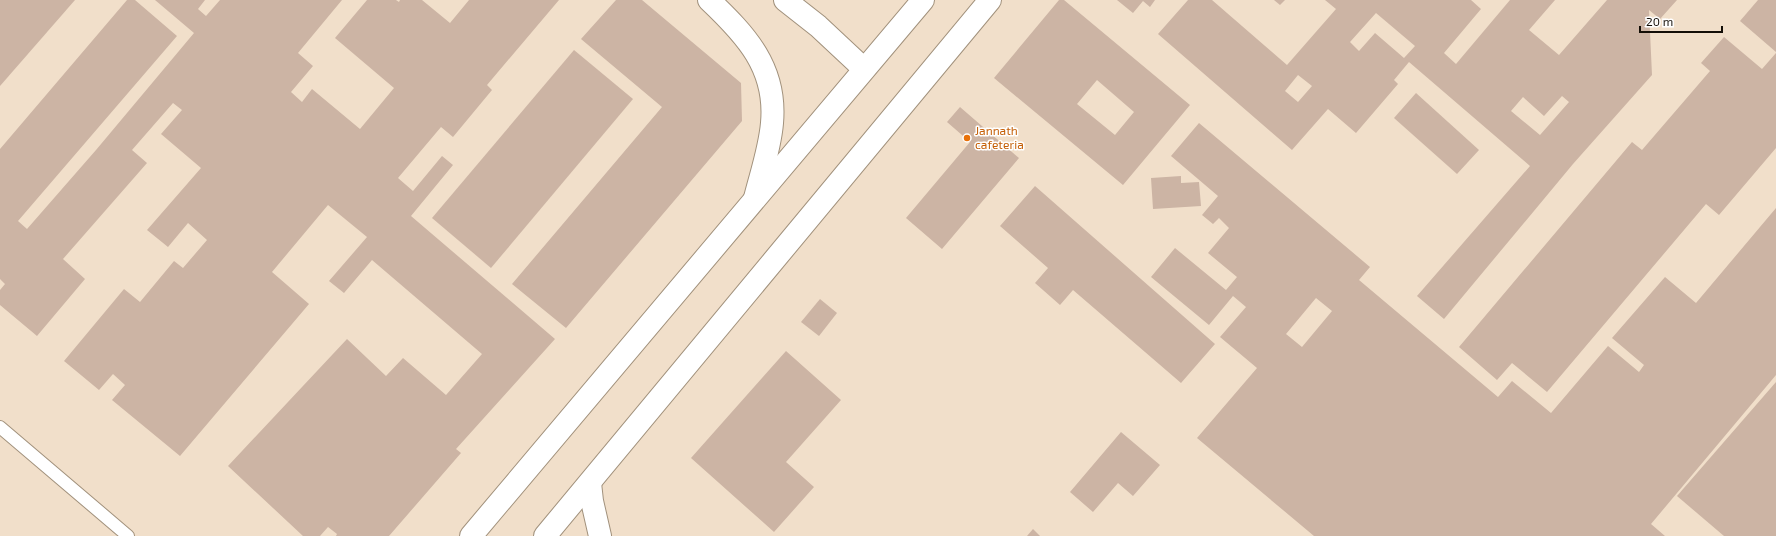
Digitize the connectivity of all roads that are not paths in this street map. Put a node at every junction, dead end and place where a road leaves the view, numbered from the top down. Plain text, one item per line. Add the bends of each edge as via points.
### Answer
1 (709, 0) edge
2 (785, 0) edge
3 (923, 0) edge
4 (990, 0) edge
5 (864, 69) junction
6 (755, 198) junction
7 (0, 427) edge
8 (590, 482) junction
9 (128, 536) edge
10 (471, 536) edge
11 (545, 536) edge
12 (600, 536) edge

1 - 6 main road via 745,35 758,55 767,77 772,100 772,123
2 - 5 main road via 818,26
3 - 5 main road
4 - 8 main road
5 - 6 main road
6 - 10 main road
7 - 9 lane
8 - 11 main road
8 - 12 main road

